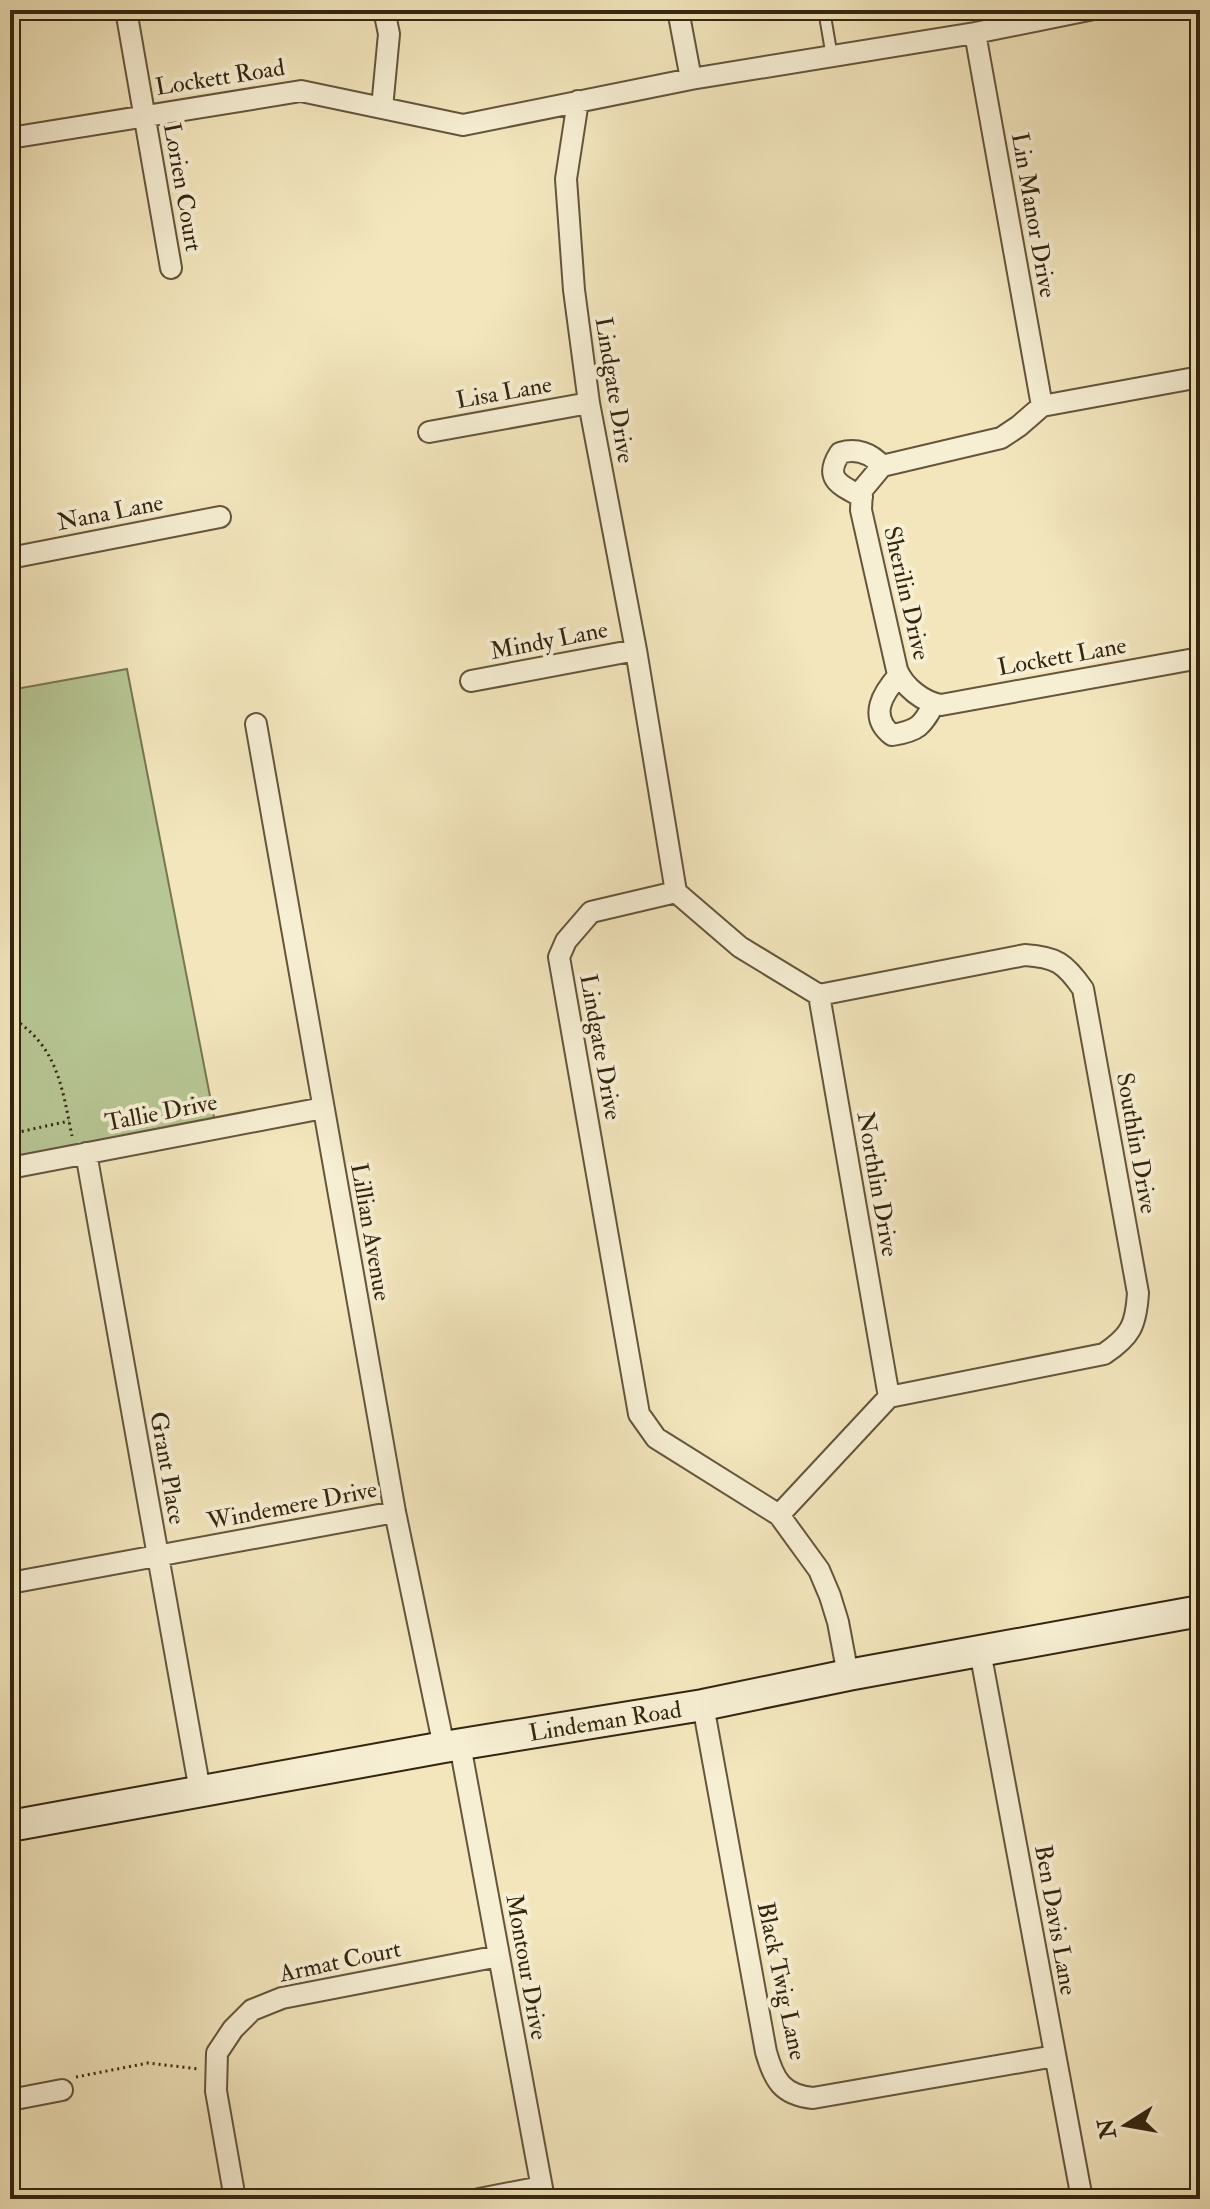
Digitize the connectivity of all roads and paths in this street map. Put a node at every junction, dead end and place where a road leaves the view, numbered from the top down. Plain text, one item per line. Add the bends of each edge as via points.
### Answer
1 (126, 10) edge
2 (384, 10) edge
3 (678, 10) edge
4 (824, 10) edge
5 (1089, 10) edge
6 (1035, 15) edge
7 (975, 33) junction
8 (832, 57) junction
9 (691, 79) junction
10 (578, 101) junction
11 (382, 108) junction
12 (144, 115) junction
13 (10, 138) edge
14 (171, 268) dead end
15 (1200, 377) edge
16 (589, 403) junction
17 (1042, 406) junction
18 (429, 432) dead end
19 (882, 466) junction
20 (862, 497) junction
21 (220, 517) dead end
22 (10, 558) edge
23 (636, 650) junction
24 (1200, 658) edge
25 (899, 675) junction
26 (471, 681) dead end
27 (925, 699) junction
28 (256, 724) dead end
29 (676, 892) junction
30 (819, 995) junction
31 (10, 1017) edge
32 (323, 1108) junction
33 (69, 1121) junction
34 (10, 1134) edge
35 (81, 1154) junction
36 (10, 1168) edge
37 (889, 1397) junction
38 (395, 1512) junction
39 (779, 1515) junction
40 (157, 1557) junction
41 (10, 1583) edge
42 (1200, 1611) edge
43 (980, 1651) junction
44 (848, 1675) junction
45 (703, 1705) junction
46 (452, 1746) junction
47 (200, 1791) junction
48 (10, 1826) edge
49 (499, 1956) junction
50 (1055, 2056) junction
51 (216, 2070) junction
52 (62, 2090) joint
53 (10, 2100) edge
54 (542, 2193) edge
55 (235, 2199) edge
56 (479, 2199) edge
57 (1082, 2199) edge

1 - 12 street, Lorien Court
2 - 11 street via 389,34
3 - 9 street
4 - 8 lane
5 - 6 street, Lockett Road
6 - 7 street, Lockett Road
7 - 8 street, Lockett Road
7 - 17 street, Lin Manor Drive
8 - 9 street, Lockett Road
9 - 10 street, Lockett Road
10 - 11 street, Lockett Road via 463,125
10 - 16 street, Lindgate Drive via 566,179
11 - 12 street, Lockett Road via 301,91
12 - 13 street, Lockett Road
12 - 14 street, Lorien Court
15 - 17 street
16 - 18 street, Lisa Lane
16 - 23 street, Lindgate Drive
17 - 19 street via 1001,438
19 - 20 street
19 - 20 street via 851,449 833,463 838,484
20 - 25 street, Sherilin Drive
21 - 22 street, Nana Lane
23 - 26 street, Mindy Lane
23 - 29 street, Lindgate Drive
24 - 27 street, Lockett Lane via 957,702
25 - 27 street, Sherilin Drive
25 - 27 street via 882,701 883,728 892,735 924,723
28 - 32 street, Lillian Avenue
29 - 30 street via 740,947
29 - 39 street, Lindgate Drive via 591,912 559,957 639,1414 656,1438
30 - 37 street, Northlin Drive
30 - 37 street, Southlin Drive via 1025,955 1049,957 1069,968 1083,989 1138,1293 1136,1315 1124,1341 1104,1354
31 - 33 path via 27,1027 54,1062
32 - 35 street, Tallie Drive
32 - 38 street, Lillian Avenue
33 - 34 path
33 - 35 path
35 - 36 street, Tallie Drive
35 - 40 street, Grant Place
37 - 39 street
38 - 40 street, Windemere Drive
38 - 46 street, Lillian Avenue
39 - 44 street, Lindgate Drive via 819,1570 838,1622
40 - 41 street, Windemere Drive
40 - 47 street, Grant Place
42 - 43 street, Lindeman Road
43 - 44 street, Lindeman Road
43 - 50 street, Ben Davis Lane
44 - 45 street, Lindeman Road
45 - 46 street, Lindeman Road
45 - 50 street, Black Twig Lane via 766,2052 783,2087 813,2098
46 - 47 street, Lindeman Road
46 - 49 street, Montour Drive
47 - 48 street, Lindeman Road
49 - 51 street, Armat Court via 282,1998 252,2010 217,2053
49 - 54 street, Montour Drive
50 - 57 street, Ben Davis Lane
51 - 52 path via 148,2063 72,2077
51 - 55 street, Armat Court
52 - 53 street
54 - 56 street

